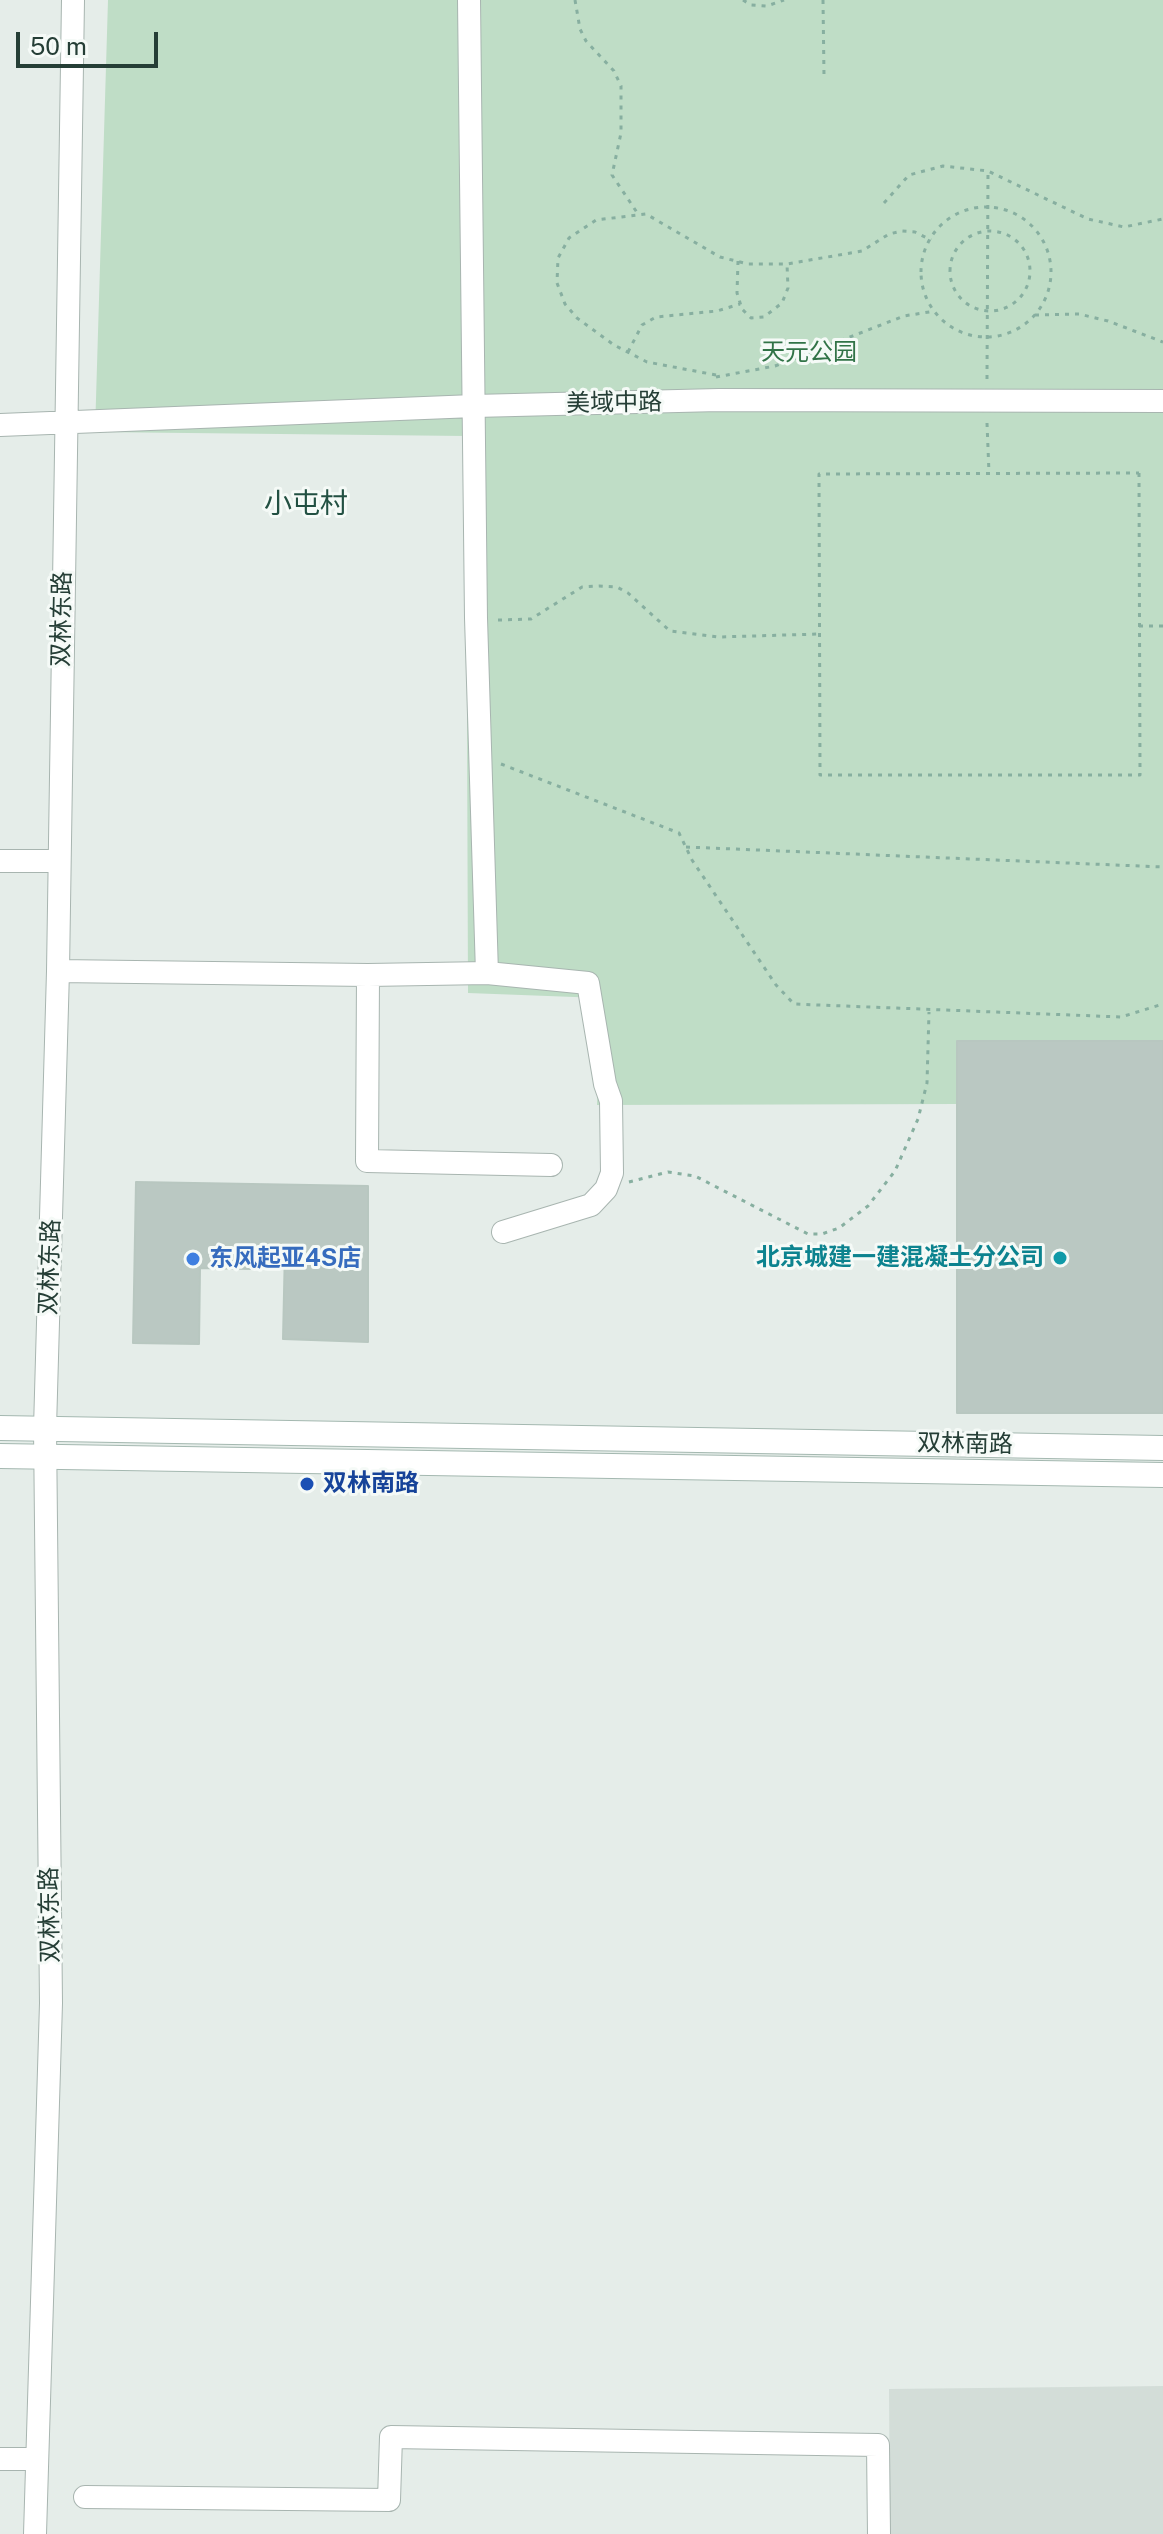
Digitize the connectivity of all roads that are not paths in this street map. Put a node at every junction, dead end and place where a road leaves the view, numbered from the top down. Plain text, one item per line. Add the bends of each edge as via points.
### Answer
1 (73, 0) edge
2 (469, 0) edge
3 (1163, 401) edge
4 (474, 406) junction
5 (65, 422) junction
6 (0, 425) edge
7 (0, 861) edge
8 (59, 861) junction
9 (58, 971) junction
10 (487, 973) junction
11 (368, 975) junction
12 (551, 1165) dead end
13 (503, 1232) dead end
14 (0, 1428) edge
15 (45, 1428) junction
16 (1163, 1448) edge
17 (0, 1456) edge
18 (45, 1457) junction
19 (1163, 1475) edge
20 (0, 2459) edge
21 (36, 2459) junction
22 (85, 2497) dead end
23 (35, 2534) edge
24 (879, 2534) edge

1 - 5 street, 双林东路
2 - 4 street
3 - 4 street, 美域中路 via 719,400
4 - 5 street, 美域中路
4 - 10 street
5 - 6 street, 美域中路
5 - 8 street, 双林东路
7 - 8 street
8 - 9 street, 双林东路
9 - 11 street
9 - 15 street, 双林东路
10 - 11 street
10 - 13 street via 588,983 611,1101 612,1173 606,1189 591,1205
11 - 12 street via 367,1161
14 - 15 street, 双林南路
15 - 16 street, 双林南路
15 - 18 street, 双林东路
17 - 18 street, 双林南路
18 - 19 street, 双林南路
18 - 21 street, 双林东路 via 51,2003
20 - 21 street
21 - 23 street, 双林东路
22 - 24 street via 389,2500 391,2437 878,2445

